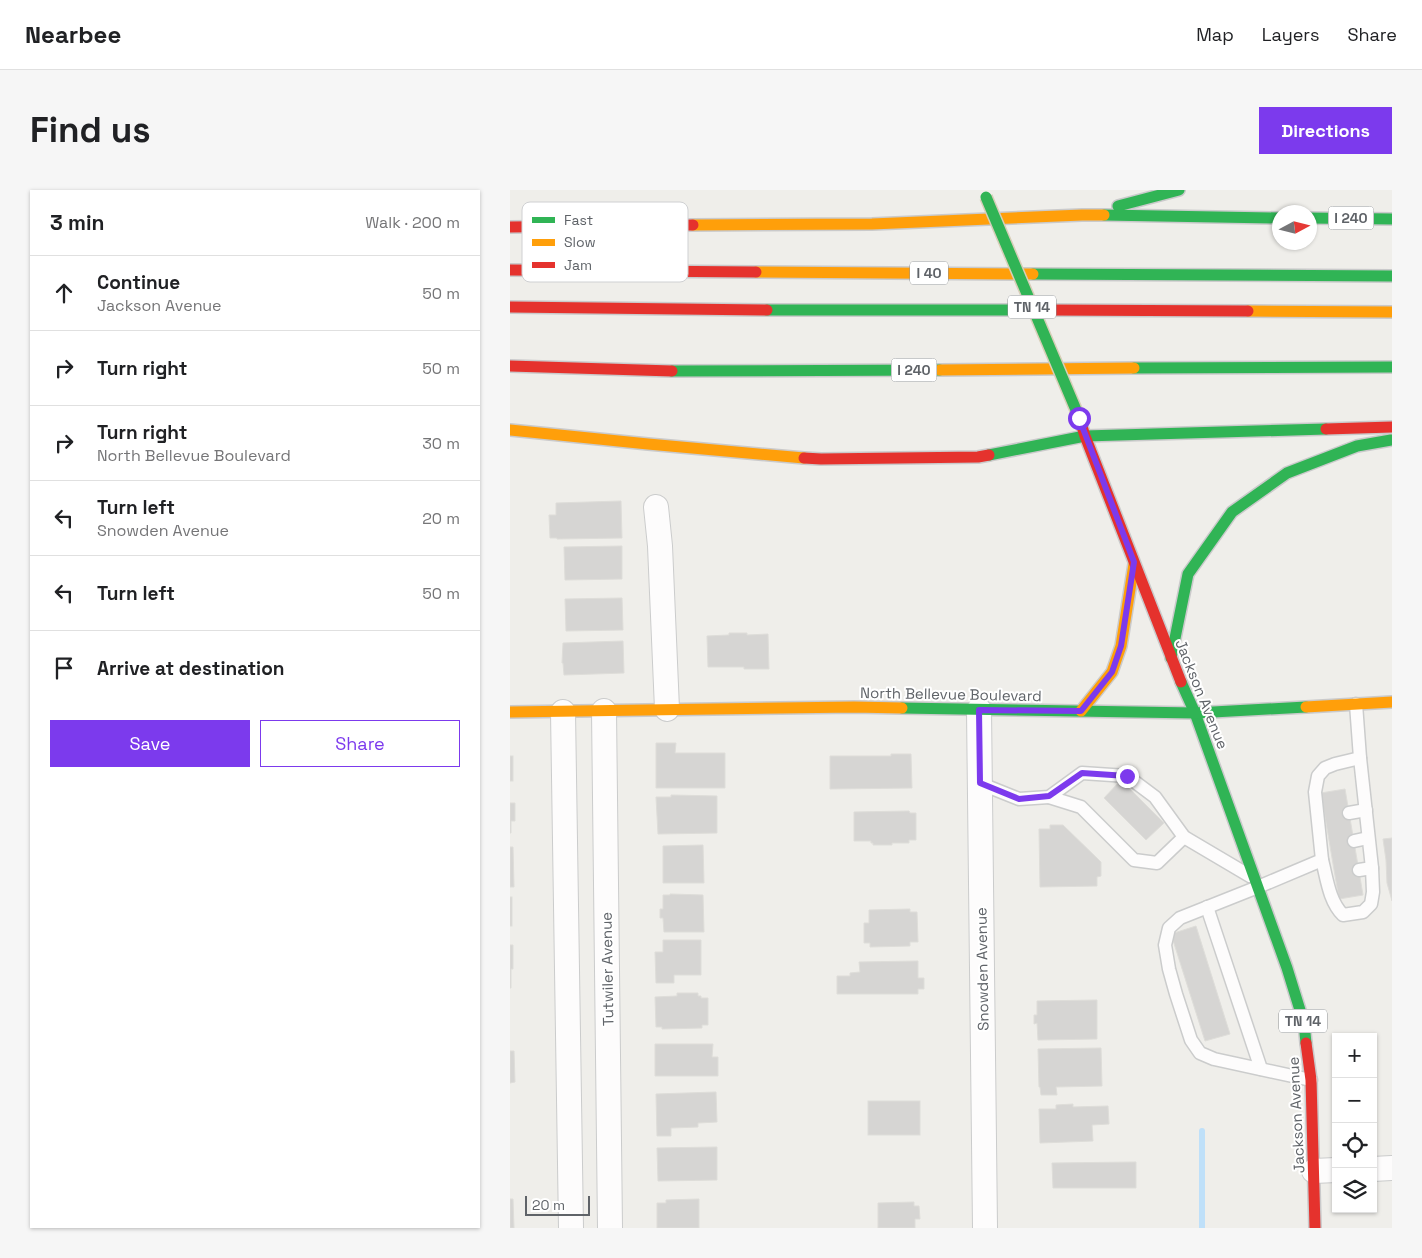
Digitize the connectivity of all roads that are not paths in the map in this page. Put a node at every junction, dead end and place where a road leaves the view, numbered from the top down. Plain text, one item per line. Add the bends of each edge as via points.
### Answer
1 (1180, 190) edge
2 (985, 194) edge
3 (1082, 215) junction
4 (1272, 218) edge
5 (1317, 218) edge
6 (1392, 219) edge
7 (688, 225) edge
8 (688, 271) edge
9 (1392, 276) edge
10 (510, 307) edge
11 (1392, 312) edge
12 (510, 366) edge
13 (1392, 367) edge
14 (1392, 427) edge
15 (510, 430) edge
16 (1084, 436) junction
17 (1392, 440) edge
18 (656, 508) dead end
19 (1134, 562) junction
20 (1171, 658) junction
21 (1392, 702) edge
22 (1356, 704) junction
23 (668, 709) junction
24 (979, 710) junction
25 (604, 711) junction
26 (1081, 711) junction
27 (510, 712) edge
28 (563, 712) junction
29 (1195, 713) junction
30 (1360, 758) junction
31 (980, 783) junction
32 (1049, 796) junction
33 (1366, 810) junction
34 (1349, 813) dead end
35 (1184, 837) junction
36 (1368, 838) junction
37 (1354, 841) dead end
38 (1322, 860) junction
39 (1256, 883) junction
40 (1207, 907) junction
41 (1261, 1069) junction
42 (1311, 1080) junction
43 (1392, 1168) edge
44 (1377, 1169) edge
45 (1325, 1171) edge
46 (571, 1228) edge
47 (610, 1228) edge
48 (985, 1228) edge
49 (1315, 1228) edge

1 - 3 main road
2 - 16 main road, Jackson Avenue / TN 14, bridge
3 - 4 main road
3 - 7 main road via 872,224
5 - 6 main road, I 240
8 - 9 main road, I 40
10 - 11 main road
12 - 13 main road, I 240 via 672,371
14 - 16 main road
15 - 16 main road via 821,459 978,457
16 - 19 main road, Jackson Avenue / TN 14
17 - 20 main road via 1357,446 1287,473 1232,512 1188,574
18 - 23 street
19 - 20 main road, Jackson Avenue / TN 14
19 - 26 main road via 1121,646 1112,672
20 - 29 main road, Jackson Avenue / TN 14
21 - 22 main road, North Bellevue Boulevard
22 - 29 main road, North Bellevue Boulevard
22 - 30 lane
23 - 24 main road, North Bellevue Boulevard via 854,707
23 - 25 main road, North Bellevue Boulevard
24 - 26 main road, North Bellevue Boulevard
24 - 31 street, Snowden Avenue
25 - 28 main road, North Bellevue Boulevard
25 - 47 street, Tutwiler Avenue
26 - 29 main road, North Bellevue Boulevard
27 - 28 main road, North Bellevue Boulevard
28 - 46 street
29 - 39 main road, Jackson Avenue / TN 14
30 - 33 lane
30 - 38 lane via 1325,768 1318,776 1314,792 1326,846
31 - 32 lane via 1019,799
31 - 48 street, Snowden Avenue
32 - 35 lane via 1081,807 1134,860 1157,863
32 - 35 lane via 1082,773 1127,776 1156,797
33 - 34 lane
33 - 36 lane
35 - 39 lane
36 - 37 lane
36 - 38 lane via 1365,869 1373,892 1371,904 1363,912 1343,915 1337,909 1332,900 1331,876
38 - 39 lane
39 - 40 lane
39 - 42 main road, Jackson Avenue / TN 14 via 1304,1023
40 - 41 lane
40 - 41 lane via 1180,918 1169,928 1165,945 1169,970 1191,1040 1200,1053 1214,1059
41 - 42 lane
42 - 45 main road, Jackson Avenue / TN 14
43 - 44 street
45 - 49 main road, Jackson Avenue / TN 14

